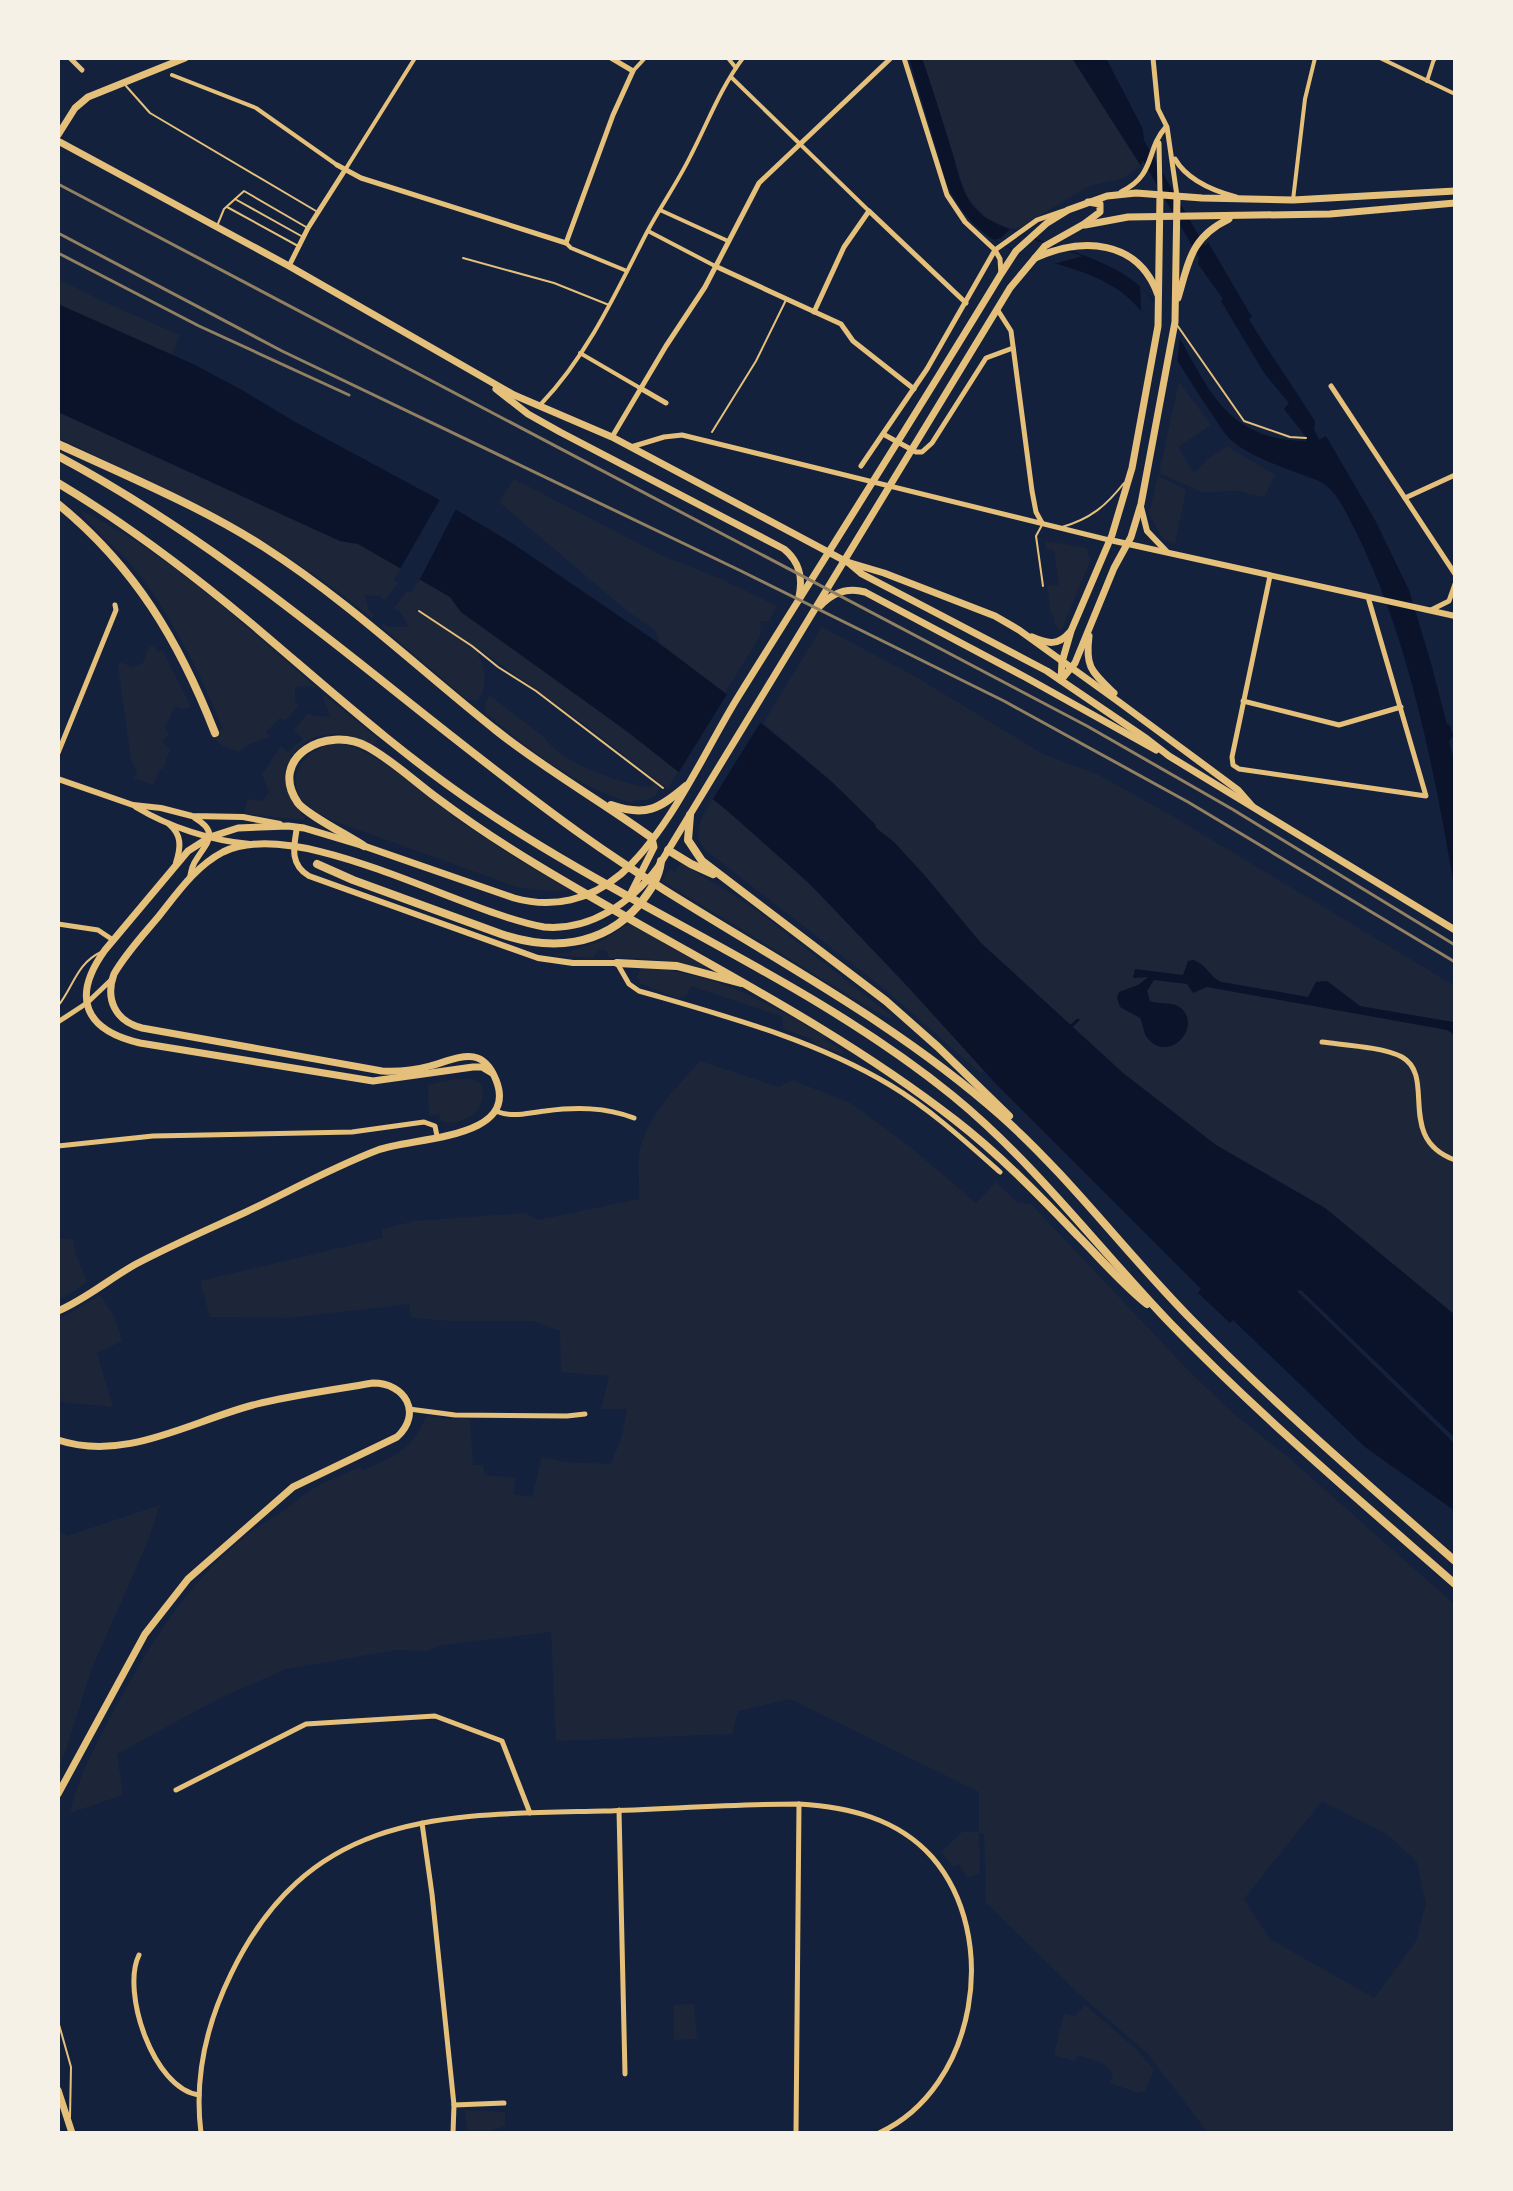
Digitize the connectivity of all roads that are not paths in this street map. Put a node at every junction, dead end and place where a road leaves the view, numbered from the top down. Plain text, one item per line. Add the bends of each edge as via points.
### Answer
1 (70, 58) edge
2 (185, 58) edge
3 (415, 58) edge
4 (611, 58) edge
5 (645, 58) edge
6 (728, 58) edge
7 (743, 58) edge
8 (891, 58) edge
9 (904, 58) edge
10 (1153, 58) edge
11 (1315, 58) edge
12 (1380, 58) edge
13 (1434, 58) edge
14 (736, 68) junction
15 (82, 70) dead end
16 (633, 71) junction
17 (172, 75) dead end
18 (730, 77) junction
19 (1427, 81) junction
20 (122, 82) junction
21 (1455, 94) edge
22 (1167, 127) junction
23 (58, 135) edge
24 (1158, 139) junction
25 (58, 141) edge
26 (798, 143) junction
27 (1173, 155) junction
28 (337, 165) joint
29 (345, 170) junction
30 (1455, 191) edge
31 (1118, 194) junction
32 (1159, 196) junction
33 (1180, 196) junction
34 (1245, 199) junction
35 (1293, 200) junction
36 (232, 201) junction
37 (1088, 202) junction
38 (1455, 203) edge
39 (225, 208) junction
40 (660, 210) junction
41 (1068, 210) junction
42 (869, 211) junction
43 (318, 213) junction
44 (1238, 216) junction
45 (1160, 217) junction
46 (1173, 217) junction
47 (217, 227) junction
48 (1079, 227) junction
49 (308, 228) junction
50 (648, 231) junction
51 (304, 237) junction
52 (728, 241) junction
53 (566, 243) junction
54 (299, 247) junction
55 (995, 250) junction
56 (463, 258) dead end
57 (1034, 259) junction
58 (289, 266) junction
59 (715, 266) junction
60 (627, 271) junction
61 (1001, 274) junction
62 (787, 299) junction
63 (966, 303) junction
64 (610, 305) junction
65 (1160, 307) junction
66 (997, 308) junction
67 (1176, 308) junction
68 (814, 312) junction
69 (1174, 324) junction
70 (1013, 348) junction
71 (580, 353) junction
72 (482, 378) junction
73 (1331, 386) dead end
74 (640, 388) junction
75 (914, 389) junction
76 (666, 403) dead end
77 (539, 406) junction
78 (712, 432) dead end
79 (883, 434) junction
80 (612, 437) junction
81 (1306, 438) dead end
82 (58, 444) edge
83 (631, 447) junction
84 (58, 456) edge
85 (861, 466) dead end
86 (1132, 468) junction
87 (1455, 475) edge
88 (58, 483) edge
89 (1405, 498) junction
90 (58, 504) edge
91 (1141, 504) junction
92 (1042, 524) junction
93 (1056, 527) junction
94 (1110, 540) junction
95 (1127, 544) junction
96 (1173, 555) junction
97 (847, 562) junction
98 (1454, 573) edge
99 (1270, 576) junction
100 (1455, 583) edge
101 (1043, 586) dead end
102 (1370, 598) junction
103 (115, 605) dead end
104 (794, 609) junction
105 (419, 611) dead end
106 (1430, 611) junction
107 (1455, 616) edge
108 (810, 617) junction
109 (1090, 626) junction
110 (1019, 630) junction
111 (1071, 631) junction
112 (1062, 662) junction
113 (1072, 669) junction
114 (1061, 680) junction
115 (1243, 701) junction
116 (1119, 702) junction
117 (1401, 707) junction
118 (215, 733) dead end
119 (58, 753) edge
120 (1169, 756) junction
121 (58, 779) edge
122 (686, 786) junction
123 (663, 788) dead end
124 (601, 801) junction
125 (133, 805) junction
126 (1252, 806) junction
127 (192, 816) junction
128 (166, 821) junction
129 (687, 821) junction
130 (293, 826) junction
131 (210, 837) junction
132 (652, 838) junction
133 (250, 844) junction
134 (364, 846) junction
135 (294, 847) junction
136 (668, 850) junction
137 (661, 861) junction
138 (176, 863) junction
139 (317, 864) dead end
140 (190, 878) junction
141 (721, 878) junction
142 (625, 901) junction
143 (58, 924) edge
144 (1453, 929) edge
145 (113, 940) junction
146 (105, 950) junction
147 (617, 963) junction
148 (112, 978) junction
149 (757, 989) junction
150 (87, 1003) junction
151 (58, 1006) edge
152 (58, 1022) edge
153 (1322, 1042) dead end
154 (494, 1077) junction
155 (495, 1111) junction
156 (634, 1118) dead end
157 (437, 1136) junction
158 (1027, 1139) junction
159 (58, 1146) edge
160 (1455, 1160) edge
161 (1000, 1172) dead end
162 (58, 1311) edge
163 (1170, 1322) junction
164 (409, 1409) junction
165 (585, 1414) dead end
166 (58, 1440) edge
167 (1455, 1561) edge
168 (1455, 1584) edge
169 (176, 1790) dead end
170 (58, 1794) edge
171 (799, 1804) junction
172 (619, 1810) junction
173 (530, 1813) junction
174 (422, 1823) junction
175 (139, 1955) dead end
176 (58, 2021) edge
177 (625, 2074) dead end
178 (58, 2090) edge
179 (199, 2095) junction
180 (504, 2103) dead end
181 (454, 2105) junction
182 (70, 2130) edge
183 (201, 2133) edge
184 (453, 2133) edge
185 (796, 2133) edge
186 (879, 2133) edge

1 - 15 street
2 - 20 main road
3 - 29 street
4 - 16 street
5 - 16 street
6 - 14 street
7 - 14 street
8 - 26 street
9 - 55 street via 947,195 965,222
10 - 22 street via 1158,109
11 - 35 street
12 - 19 street
13 - 19 street
14 - 18 street
16 - 53 street
17 - 28 street via 256,108
18 - 26 street
18 - 40 street
19 - 21 street
20 - 23 main road via 81,102
20 - 43 lane via 150,113
22 - 24 street
22 - 27 street
24 - 31 street via 1145,173
24 - 32 street
25 - 47 main road
26 - 42 street
26 - 52 street via 759,183
27 - 33 street
27 - 34 street via 1193,178
28 - 29 street
29 - 43 street
29 - 53 street
30 - 35 main road
31 - 32 main road
31 - 37 main road
32 - 33 main road
32 - 45 main road
33 - 34 main road
33 - 46 main road
34 - 35 main road
36 - 39 lane
36 - 49 lane via 245,191
36 - 51 lane via 241,201
37 - 41 main road
37 - 48 main road via 1098,202 1101,209
38 - 44 main road
39 - 47 lane
39 - 54 lane
40 - 50 street
40 - 52 street
41 - 55 street via 1042,217
41 - 61 main road via 1030,237
42 - 63 street
42 - 68 street via 844,247
43 - 49 street
44 - 46 main road
44 - 67 main road via 1197,242
45 - 46 main road
45 - 48 main road via 1109,219
45 - 65 main road
46 - 67 main road
47 - 58 main road
48 - 57 main road via 1048,244
49 - 51 street
50 - 59 street
50 - 60 street
51 - 54 street
52 - 59 street
53 - 60 street
54 - 58 street
55 - 61 street
55 - 63 street
56 - 64 lane
57 - 65 main road via 1091,245 1119,251 1151,280
57 - 66 main road
58 - 72 main road
59 - 62 street
59 - 74 street
60 - 64 street
61 - 104 main road
62 - 68 street
62 - 78 lane
63 - 75 street
64 - 71 street
65 - 86 main road
66 - 70 street via 1010,325
66 - 108 main road
67 - 69 main road
68 - 75 street via 843,326 853,341
69 - 81 lane via 1244,421
69 - 91 main road
70 - 79 street via 986,358 922,452
70 - 92 street via 1032,491
71 - 74 street
71 - 77 street
72 - 77 main road
72 - 104 main road via 528,414 788,552 801,577
73 - 89 street
74 - 76 street
74 - 80 street
75 - 79 street
77 - 80 main road
79 - 85 street
80 - 83 main road
82 - 124 highway via 199,511 290,564 353,609 511,742
83 - 92 street via 682,435
83 - 97 main road
84 - 158 highway via 223,557 567,824 905,1040
86 - 93 lane via 1103,508
86 - 94 main road
87 - 89 street
88 - 163 highway via 180,566 473,803 583,873 842,1019 929,1078 1036,1173
89 - 98 street
90 - 118 highway via 111,554 156,612 185,661
91 - 95 main road
91 - 96 street via 1147,531
92 - 93 street
92 - 101 lane via 1036,536
93 - 94 street
94 - 95 street
94 - 111 main road
95 - 96 street
95 - 109 main road
96 - 99 street
97 - 110 main road via 959,601
97 - 114 main road
98 - 100 street
99 - 102 street
99 - 115 street
100 - 106 street via 1449,601
102 - 106 street
102 - 117 street
103 - 119 street
104 - 122 main road
105 - 123 lane
106 - 107 street
108 - 120 main road via 840,591 859,590
108 - 129 main road
109 - 113 main road
109 - 116 main road via 1089,666
110 - 111 main road via 1051,644
110 - 112 main road
111 - 112 main road
112 - 113 main road
112 - 114 main road
113 - 114 main road
113 - 116 main road
114 - 120 main road
115 - 117 street via 1339,725
115 - 117 street via 1232,760 1239,769 1426,796
116 - 126 main road
120 - 126 main road
121 - 125 street
122 - 124 highway via 652,810
122 - 132 main road
124 - 132 highway
125 - 127 street
125 - 128 street
126 - 144 main road
127 - 130 street
127 - 131 street
128 - 131 street
128 - 138 street via 179,837
129 - 136 main road
129 - 141 highway via 694,853
130 - 131 main road via 238,828
130 - 134 main road
130 - 135 street
131 - 133 street
131 - 138 main road
131 - 140 street
132 - 134 main road via 598,890 547,904 514,898
132 - 136 main road
132 - 142 main road via 651,854
133 - 135 main road
133 - 140 main road via 220,854
134 - 149 highway via 305,811 295,798 294,765 303,750 319,741 347,739 368,747 536,865
135 - 142 main road via 348,860 544,927 593,919
135 - 147 street via 296,863 309,876 492,942 550,960
136 - 137 main road
136 - 141 highway
137 - 139 highway via 654,884 627,917 596,936 544,944 513,938
137 - 142 main road
138 - 145 main road
140 - 148 main road
141 - 158 highway via 908,1020
143 - 145 street via 98,930
145 - 146 main road
146 - 150 main road via 89,976
146 - 151 lane via 86,960
147 - 149 highway via 677,966
147 - 161 street via 639,991 785,1035 886,1082
148 - 150 street
148 - 154 main road via 110,995 117,1013 142,1028 389,1072 472,1056 485,1061
149 - 163 highway via 871,1058 957,1121 1044,1200 1118,1280
150 - 152 street
150 - 154 main road via 100,1026 125,1039 239,1061 373,1081 473,1067
153 - 160 street via 1407,1061 1429,1146
154 - 155 main road via 499,1095
155 - 156 street via 517,1116 601,1109
155 - 157 main road via 479,1126
157 - 159 street via 433,1125 424,1122 342,1132 143,1136
157 - 162 main road via 392,1145 346,1163 146,1259
158 - 167 highway via 1231,1359
163 - 168 highway via 1298,1446
164 - 165 street via 455,1415
164 - 166 main road via 398,1389 373,1383 252,1405 133,1444 88,1447
164 - 170 main road via 407,1425 397,1437 293,1487 188,1579 145,1634
169 - 173 street via 306,1724 434,1716 502,1741
171 - 172 street
171 - 185 street
171 - 186 street via 866,1814 904,1833 947,1878 964,1914 970,1981 955,2050 926,2100
172 - 173 street
172 - 177 street
173 - 174 street
174 - 179 street via 348,1846 308,1873 271,1911 241,1954 220,1999 205,2047
174 - 181 street
175 - 179 street via 135,1991 149,2050 172,2081
176 - 182 lane via 71,2071
178 - 182 main road
179 - 183 street
180 - 181 street
181 - 184 street

